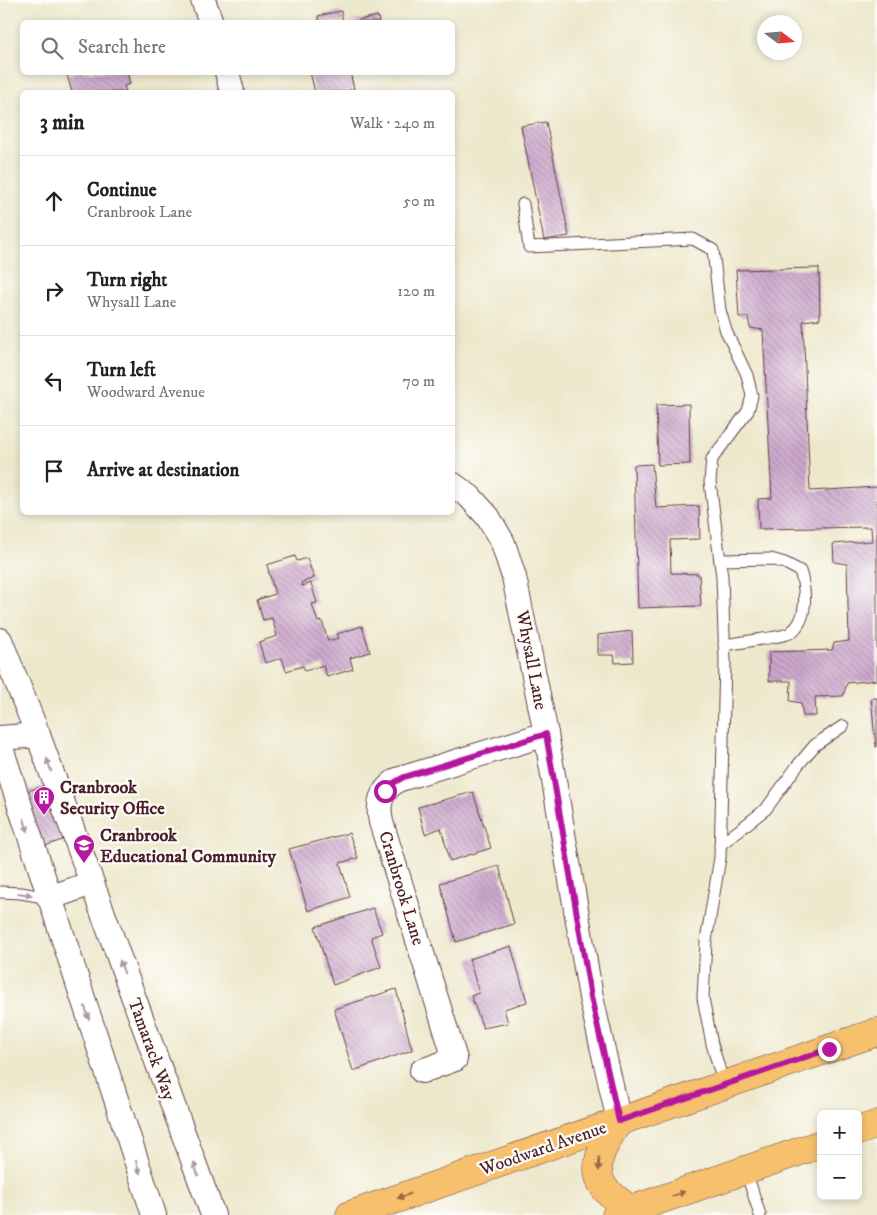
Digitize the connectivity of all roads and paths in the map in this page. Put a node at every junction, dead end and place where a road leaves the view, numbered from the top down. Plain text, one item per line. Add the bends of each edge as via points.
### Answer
1 (203, 0) edge
2 (210, 20) edge
3 (228, 75) edge
4 (232, 90) edge
5 (523, 204) dead end
6 (455, 486) edge
7 (720, 560) junction
8 (0, 640) edge
9 (724, 645) junction
10 (843, 726) dead end
11 (546, 734) junction
12 (38, 735) junction
13 (0, 738) edge
14 (0, 745) edge
15 (720, 845) junction
16 (92, 883) junction
17 (0, 892) edge
18 (49, 898) junction
19 (877, 1032) edge
20 (422, 1071) dead end
21 (724, 1085) junction
22 (619, 1121) junction
23 (877, 1124) edge
24 (862, 1130) edge
25 (817, 1145) edge
26 (746, 1171) junction
27 (623, 1212) edge
28 (154, 1215) edge
29 (213, 1215) edge
30 (350, 1215) edge
31 (760, 1215) edge

1 - 2 street
3 - 4 street
5 - 7 lane via 529,247 693,239 713,250 720,310 726,331 748,375 752,396 748,411 712,458 710,482
6 - 11 street, Whysall Lane via 488,517 508,556 520,598
7 - 9 lane
7 - 9 lane via 770,559 785,563 800,571 804,584 800,622 789,634
8 - 12 street, Tamarack Way
9 - 15 lane
10 - 15 lane via 815,745 766,810
11 - 20 street, Cranbrook Lane via 404,777 390,785 380,797 381,822 455,1059
11 - 22 street, Whysall Lane via 591,997
12 - 13 street
16 -> 12 street, Tamarack Way
14 -> 18 street
15 - 21 lane via 706,941 703,998
16 - 18 street
29 -> 16 street, Tamarack Way
17 -> 18 lane
18 -> 28 street
19 - 21 main road, Woodward Avenue
21 - 22 main road, Woodward Avenue
22 -> 27 main road via 598,1159 599,1176
22 -> 30 main road, Woodward Avenue
23 - 24 main road
25 - 26 main road
27 -> 26 main road
26 - 31 lane

